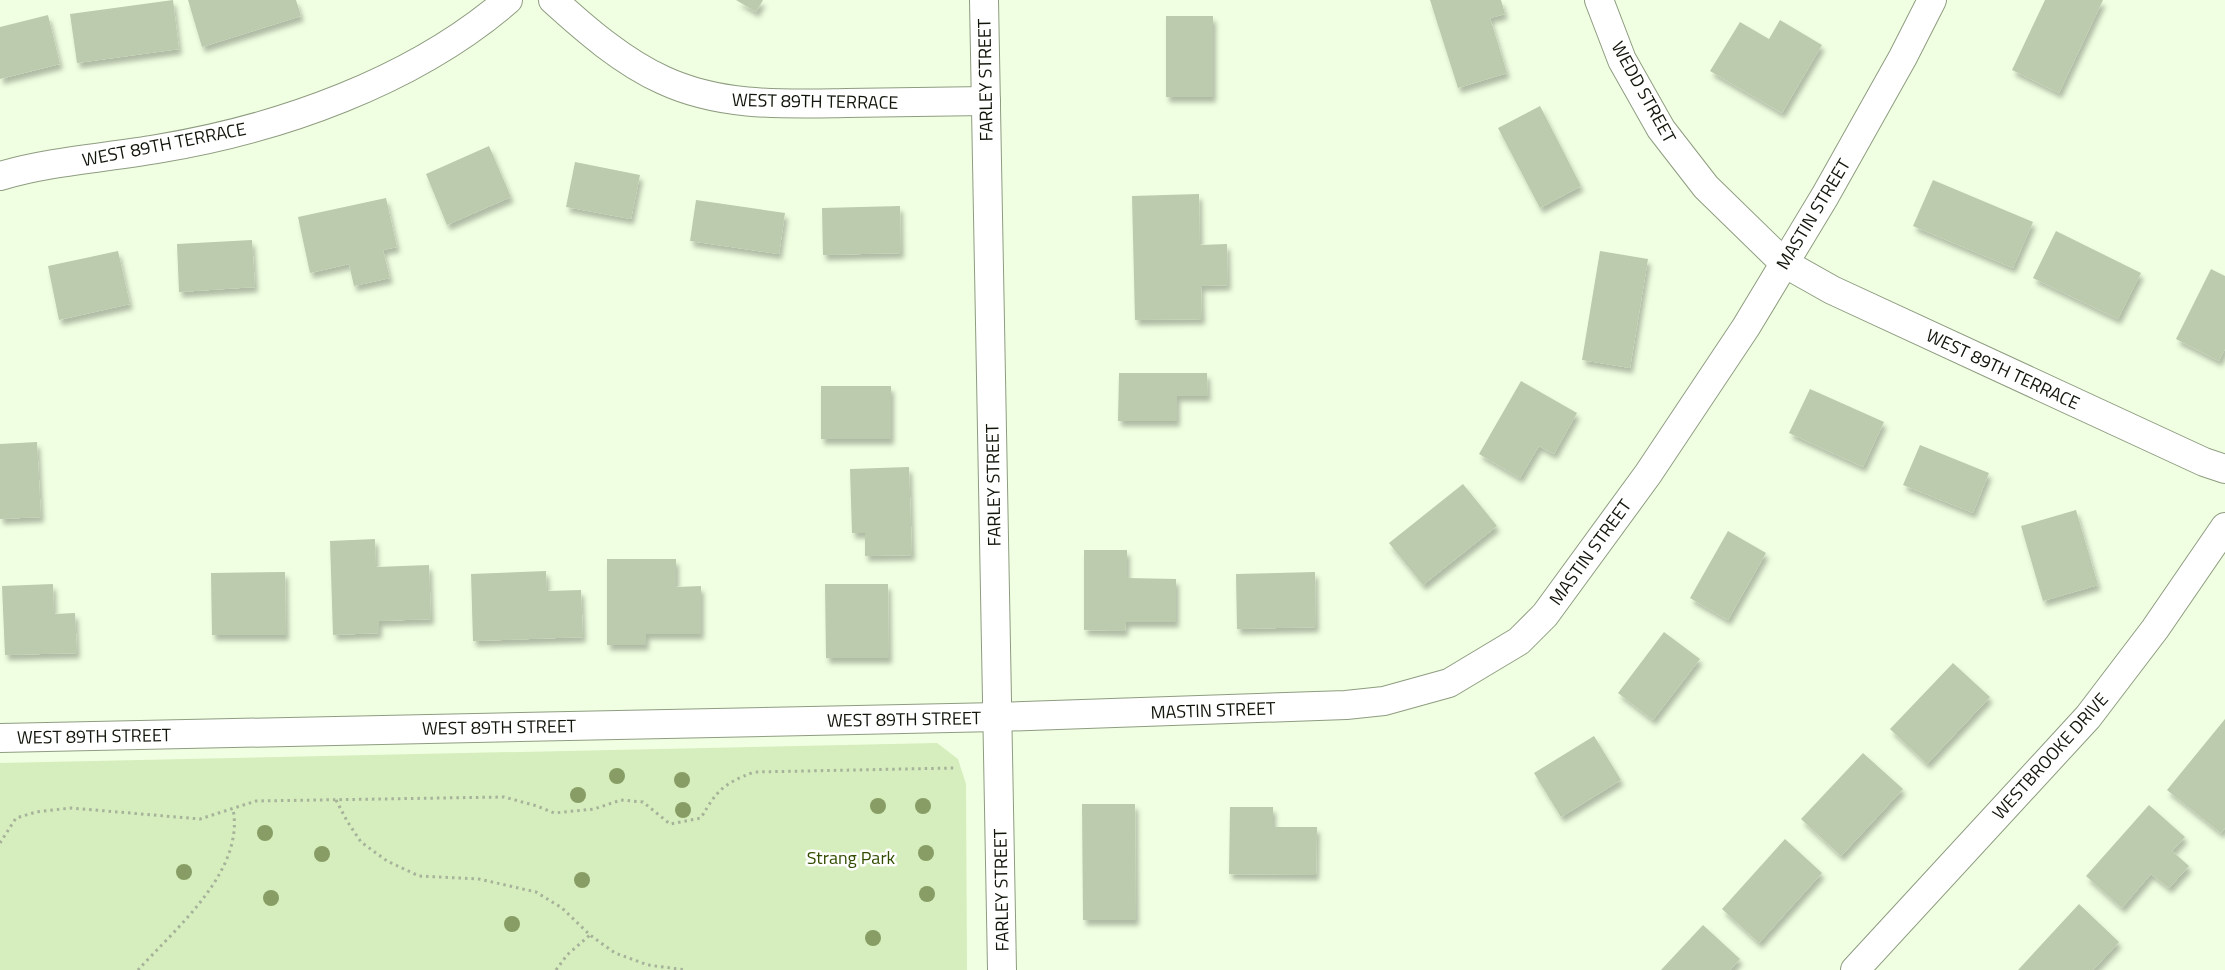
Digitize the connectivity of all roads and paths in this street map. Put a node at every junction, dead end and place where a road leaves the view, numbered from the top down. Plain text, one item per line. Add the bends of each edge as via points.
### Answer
1 (508, 0) edge
2 (553, 0) edge
3 (984, 0) edge
4 (1599, 0) edge
5 (1932, 0) edge
6 (986, 101) junction
7 (0, 176) edge
8 (1784, 263) junction
9 (2225, 469) edge
10 (2225, 527) edge
11 (998, 717) junction
12 (0, 738) edge
13 (954, 768) dead end
14 (336, 800) junction
15 (233, 808) junction
16 (0, 843) edge
17 (590, 935) junction
18 (138, 970) edge
19 (556, 970) edge
20 (686, 970) edge
21 (1002, 970) edge
22 (1855, 970) edge

1 - 7 street, WEST 89TH TERRACE via 489,17 420,62 323,106 220,137 26,168
2 - 6 street, WEST 89TH TERRACE via 633,63 664,80 719,99 771,104
3 - 6 street, FARLEY STREET
4 - 8 street, WEDD STREET via 1622,60 1661,130 1706,187
5 - 8 street, MASTIN STREET via 1826,196
6 - 11 street, FARLEY STREET
8 - 9 street, WEST 89TH TERRACE via 1832,290
8 - 11 street, MASTIN STREET via 1746,327 1648,474 1545,615 1519,641 1449,683 1384,701 1346,705
10 - 22 street, WESTBROOKE DRIVE via 2155,629 2088,717
11 - 12 street, WEST 89TH STREET
11 - 21 street, FARLEY STREET
13 - 14 path via 754,772 733,780 714,794 701,818 670,824 643,802 621,800 594,809 554,813 504,797
14 - 15 path via 256,801
14 - 17 path via 361,842 387,861 419,876 479,879 536,892 562,908
15 - 16 path via 200,819 71,808 36,812 16,818
15 - 18 path via 236,834 221,870 205,896
17 - 19 path via 567,955
17 - 20 path via 615,952 648,965

